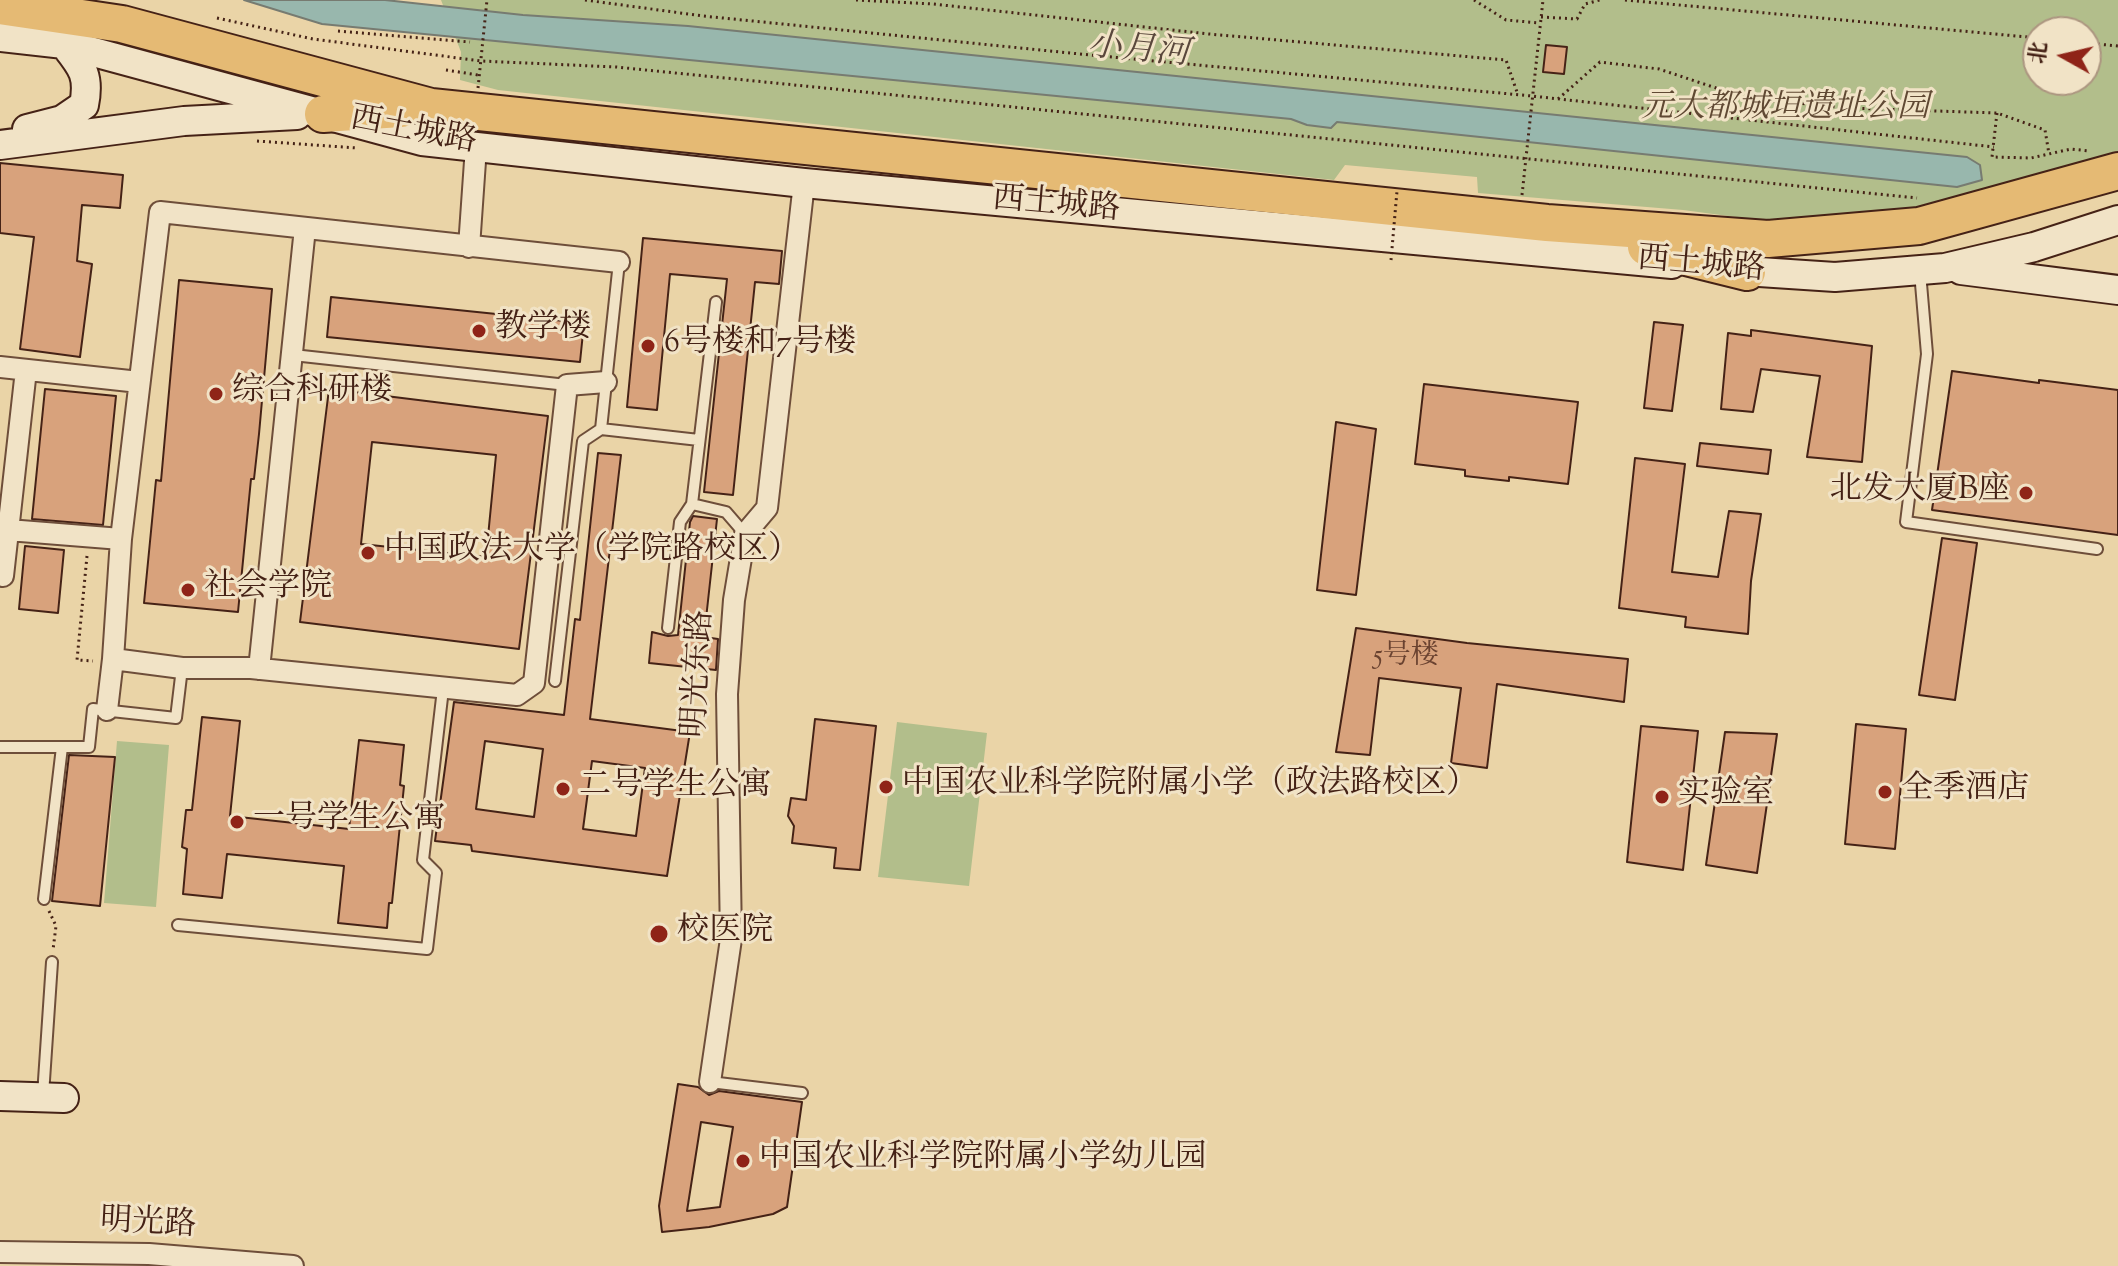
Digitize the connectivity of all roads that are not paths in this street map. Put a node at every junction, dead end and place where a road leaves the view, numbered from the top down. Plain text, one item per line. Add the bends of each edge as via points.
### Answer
1 (0, 6) edge
2 (37, 10) junction
3 (0, 37) edge
4 (64, 44) junction
5 (323, 114) junction
6 (184, 121) junction
7 (426, 124) junction
8 (0, 131) edge
9 (0, 145) edge
10 (476, 147) junction
11 (2109, 162) edge
12 (804, 183) junction
13 (2118, 220) edge
14 (1547, 223) junction
15 (305, 228) junction
16 (469, 247) junction
17 (619, 262) joint
18 (1932, 269) junction
19 (1747, 272) junction
20 (2118, 290) edge
21 (716, 302) dead end
22 (293, 355) junction
23 (0, 367) edge
24 (26, 370) junction
25 (139, 382) junction
26 (606, 382) junction
27 (567, 385) junction
28 (601, 429) junction
29 (699, 440) junction
30 (692, 504) junction
31 (8, 530) junction
32 (745, 534) junction
33 (121, 539) junction
34 (2097, 549) dead end
35 (3, 576) dead end
36 (668, 628) dead end
37 (113, 661) junction
38 (182, 668) junction
39 (259, 669) junction
40 (555, 681) dead end
41 (443, 689) junction
42 (107, 710) junction
43 (0, 747) edge
44 (62, 747) junction
45 (44, 899) road end
46 (178, 925) dead end
47 (52, 962) road end
48 (710, 1082) joint
49 (802, 1093) dead end
50 (0, 1096) edge
51 (53, 1097) joint
52 (0, 1252) edge
53 (293, 1266) edge

1 - 2 highway
2 - 4 highway
2 - 7 highway via 122,24
3 - 4 street, 西土城路
4 - 5 street, 西土城路
4 - 8 street via 83,67 88,86 84,105 41,127
5 - 6 street
5 - 7 highway
6 - 7 street, 西土城路
6 - 9 street
7 - 10 street, 西土城路
7 - 14 highway
10 - 12 street, 西土城路
10 - 16 street
11 - 14 highway via 1922,212 1768,239
12 - 19 street, 西土城路
12 - 32 street, 明光东路 via 767,508
13 - 18 street, 西土城路 via 2034,247
14 - 19 highway
15 - 16 street
15 - 22 street
15 - 25 street via 160,212
16 - 17 street
17 - 26 lane
18 - 19 street, 西土城路 via 1835,277
18 - 20 street
18 - 34 lane via 1906,522
21 - 29 lane
22 - 27 lane
22 - 39 street
23 - 24 street
24 - 25 street
24 - 31 street
25 - 33 street
26 - 27 street
26 - 28 lane
27 - 41 street via 534,683 517,695
28 - 29 lane
28 - 40 lane via 583,441
29 - 30 lane
30 - 32 lane via 726,512
30 - 36 lane via 680,522
31 - 33 street
31 - 35 street
32 - 48 street, 明光东路 via 727,694 731,939
33 - 37 street
37 - 38 street
37 - 42 street
38 - 39 street
38 - 42 lane via 176,718
39 - 41 street
41 - 46 lane via 423,860 436,873 427,949
42 - 44 lane via 93,709 89,747
43 - 44 lane
44 - 45 lane
47 - 51 lane
48 - 49 lane
50 - 51 street
52 - 53 street, 明光路 via 149,1254

